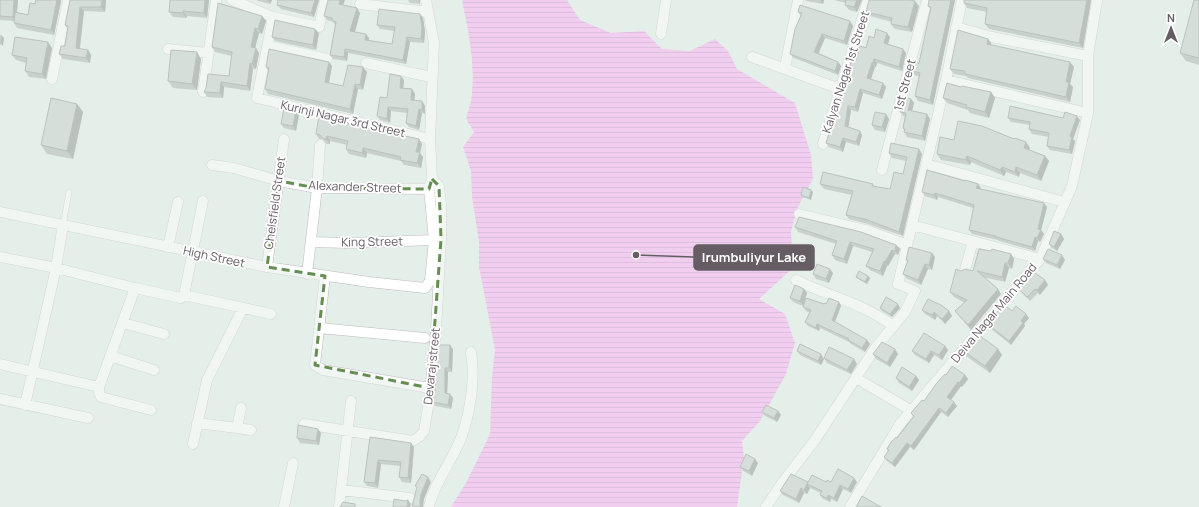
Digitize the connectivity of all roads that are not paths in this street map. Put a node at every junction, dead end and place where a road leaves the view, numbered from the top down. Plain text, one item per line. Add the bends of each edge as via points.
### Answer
1 (68, 0) edge
2 (216, 0) edge
3 (232, 0) edge
4 (325, 0) edge
5 (426, 0) edge
6 (666, 0) edge
7 (798, 0) edge
8 (868, 0) edge
9 (927, 0) edge
10 (962, 0) edge
11 (1097, 0) edge
12 (360, 4) dead end
13 (428, 12) junction
14 (273, 17) junction
15 (956, 27) junction
16 (661, 34) dead end
17 (268, 46) junction
18 (168, 49) dead end
19 (208, 53) junction
20 (1088, 56) junction
21 (752, 57) dead end
22 (327, 59) dead end
23 (366, 63) dead end
24 (785, 68) junction
25 (431, 77) junction
26 (52, 79) dead end
27 (946, 80) junction
28 (840, 89) junction
29 (203, 92) edge
30 (1088, 113) junction
31 (284, 139) dead end
32 (430, 139) junction
33 (823, 144) dead end
34 (320, 145) dead end
35 (926, 164) junction
36 (212, 165) dead end
37 (882, 170) dead end
38 (279, 181) junction
39 (431, 184) junction
40 (317, 188) junction
41 (69, 192) dead end
42 (203, 201) dead end
43 (178, 202) dead end
44 (1064, 202) junction
45 (0, 212) edge
46 (799, 214) dead end
47 (63, 225) junction
48 (912, 226) junction
49 (434, 240) junction
50 (311, 242) junction
51 (973, 242) junction
52 (907, 245) junction
53 (168, 247) junction
54 (193, 252) junction
55 (0, 257) edge
56 (1040, 259) junction
57 (267, 267) junction
58 (56, 268) junction
59 (965, 270) edge
60 (307, 274) junction
61 (325, 276) junction
62 (796, 280) dead end
63 (429, 284) joint
64 (135, 288) junction
65 (184, 295) junction
66 (243, 308) junction
67 (271, 314) dead end
68 (123, 323) junction
69 (893, 326) junction
70 (319, 328) junction
71 (164, 334) dead end
72 (425, 338) dead end
73 (471, 352) dead end
74 (110, 356) junction
75 (0, 364) edge
76 (154, 370) dead end
77 (32, 372) junction
78 (856, 378) junction
79 (99, 387) junction
80 (430, 388) junction
81 (0, 399) edge
82 (351, 401) dead end
83 (25, 405) junction
84 (240, 408) dead end
85 (151, 410) dead end
86 (912, 411) junction
87 (88, 418) dead end
88 (197, 423) junction
89 (304, 424) dead end
90 (238, 428) junction
91 (251, 430) dead end
92 (349, 431) junction
93 (193, 444) dead end
94 (293, 463) dead end
95 (341, 490) junction
96 (410, 498) dead end
97 (284, 507) edge
98 (339, 507) edge
99 (429, 507) edge
100 (766, 507) edge
101 (850, 507) edge

1 - 26 street
2 - 19 street
3 - 14 street
4 - 14 street via 319,27
5 - 13 street, Devaraj street
6 - 16 street
7 - 24 street
8 - 28 street, Kalyan Nagar 1st Street
9 - 37 street, 1st Street
10 - 15 street
11 - 20 street, Deiva Nagar Main Road
12 - 13 street
13 - 25 street, Devaraj street via 434,43
14 - 17 street
15 - 20 street via 992,37
15 - 27 street
17 - 22 street
17 - 32 street, Kurinji Nagar 3rd Street via 257,98
18 - 19 street
19 - 29 street
20 - 30 street, Deiva Nagar Main Road
21 - 24 street
23 - 25 street
24 - 28 street
25 - 32 street, Devaraj street
27 - 30 street
27 - 35 street
28 - 33 street, Kalyan Nagar 1st Street
30 - 44 street, Deiva Nagar Main Road via 1072,186
31 - 38 street, Chelsfield Street
32 - 39 street, Devaraj street
34 - 40 street
35 - 44 street
35 - 48 street
36 - 38 street, Alexander Street via 234,168
38 - 40 street, Alexander Street
38 - 57 street, Chelsfield Street
39 - 40 street, Alexander Street
39 - 49 street, Devaraj street
39 - 80 street, Devaraj street via 438,186 441,239
40 - 50 street
41 - 47 lane
42 - 54 street
43 - 53 street
44 - 56 street, Deiva Nagar Main Road
45 - 47 street, High Street
46 - 52 street via 866,230
47 - 53 street, High Street
47 - 58 street
48 - 51 street
48 - 52 street
49 - 50 street, King Street
49 - 63 street, Devaraj street
50 - 60 street
51 - 56 street
51 - 59 street
52 - 69 street via 898,284 915,291 905,312
53 - 54 street, High Street
54 - 57 street, High Street
54 - 65 street
55 - 58 street
56 - 86 street, Deiva Nagar Main Road
57 - 60 street, High Street
58 - 64 street
58 - 77 street
60 - 61 street, High Street
61 - 63 street, High Street via 421,288
61 - 70 street
62 - 69 street via 860,306
64 - 65 street via 177,298
64 - 68 street
65 - 66 street
66 - 67 street
66 - 88 street via 207,380
68 - 71 street
68 - 74 street
69 - 78 street
70 - 72 street
70 - 80 street via 315,365 318,368
73 - 99 street via 470,406 464,432
74 - 76 street
74 - 79 street
75 - 77 street
77 - 79 street
77 - 83 street
78 - 86 street
78 - 100 street
79 - 85 street via 101,398
80 - 92 street, Devaraj street via 424,431 413,440
81 - 83 street
82 - 92 street
83 - 87 street
84 - 90 street
86 - 101 street, Deiva Nagar Main Road via 900,424
88 - 90 street
88 - 93 street
89 - 92 street, Devaraj street
90 - 91 street
92 - 95 street
94 - 97 street
95 - 96 street
95 - 98 street

